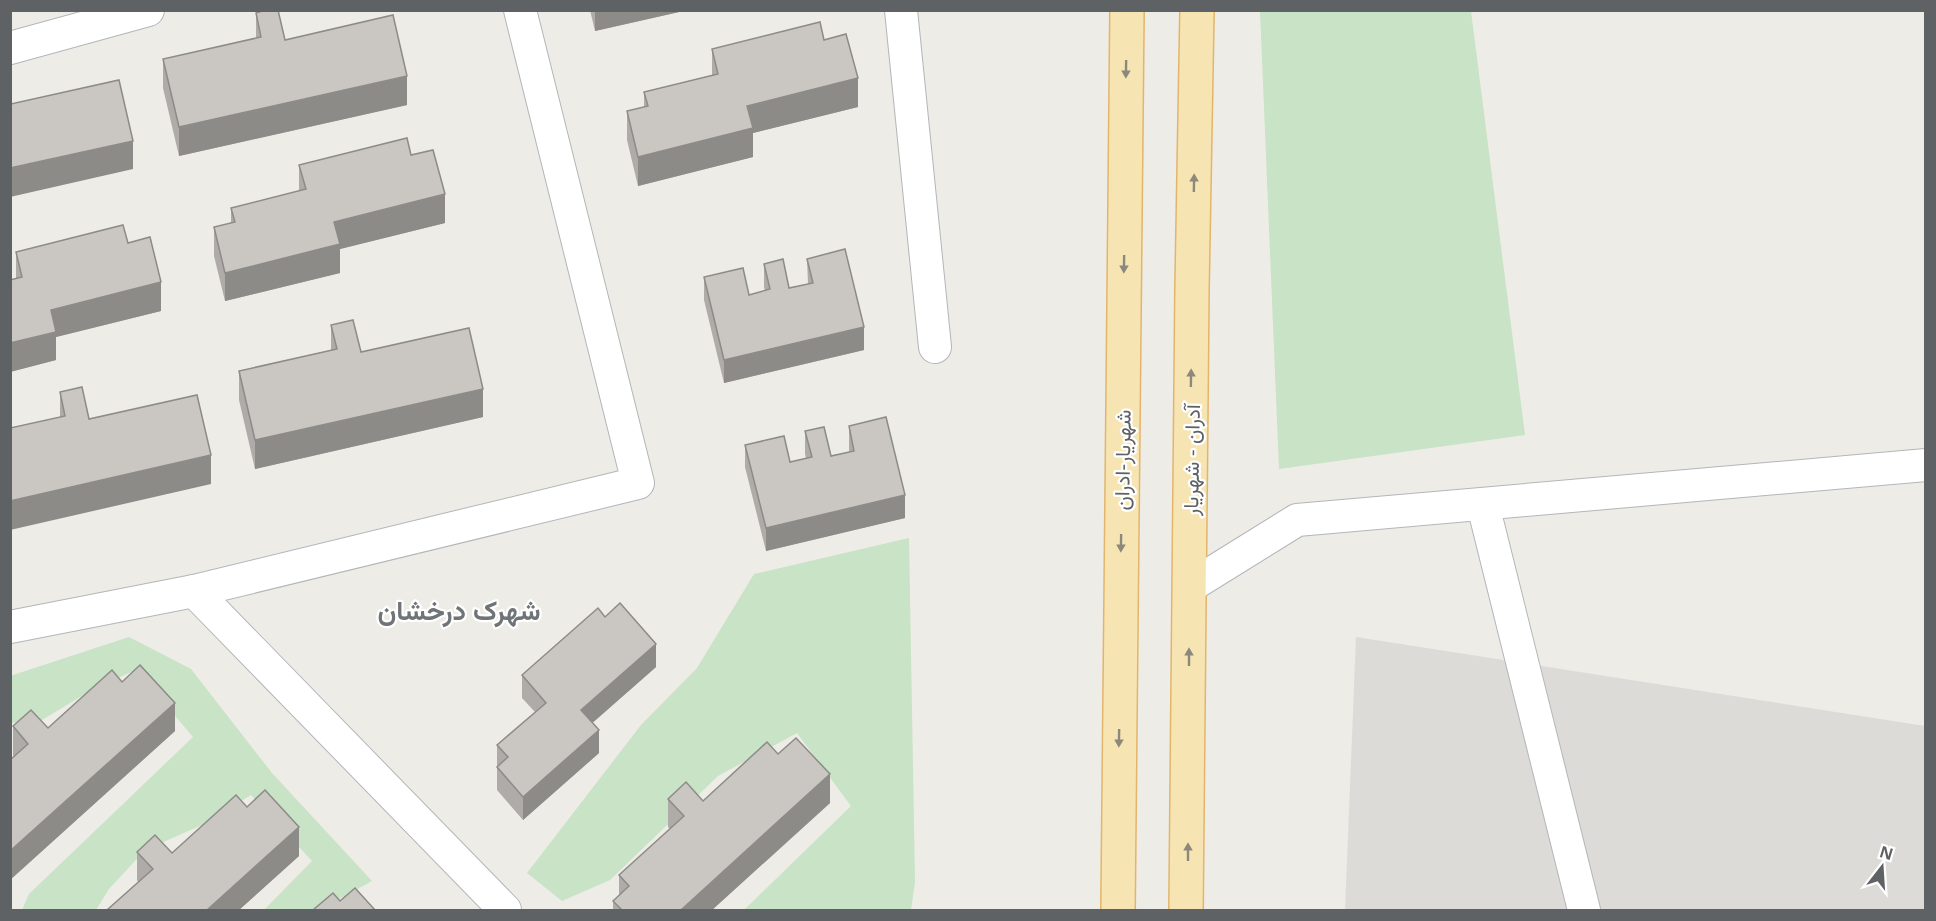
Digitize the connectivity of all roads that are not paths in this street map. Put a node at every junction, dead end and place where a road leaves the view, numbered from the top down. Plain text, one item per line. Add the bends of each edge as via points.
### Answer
1 (148, 10) edge
2 (520, 10) edge
3 (902, 10) edge
4 (1126, 10) edge
5 (1197, 10) edge
6 (10, 48) edge
7 (935, 347) dead end
8 (1926, 465) edge
9 (1483, 505) junction
10 (1189, 587) junction
11 (194, 591) junction
12 (10, 627) edge
13 (505, 910) edge
14 (1118, 910) edge
15 (1186, 910) edge
16 (1584, 910) edge

1 - 6 street
2 - 11 street via 638,483
3 - 7 street
4 -> 14 main road, شهریار-ادران
10 -> 5 main road, آدران - شهریار
8 - 9 street
9 - 10 street via 1297,520
9 - 16 street
15 -> 10 main road, آدران - شهریار
11 - 12 street
11 - 13 street

